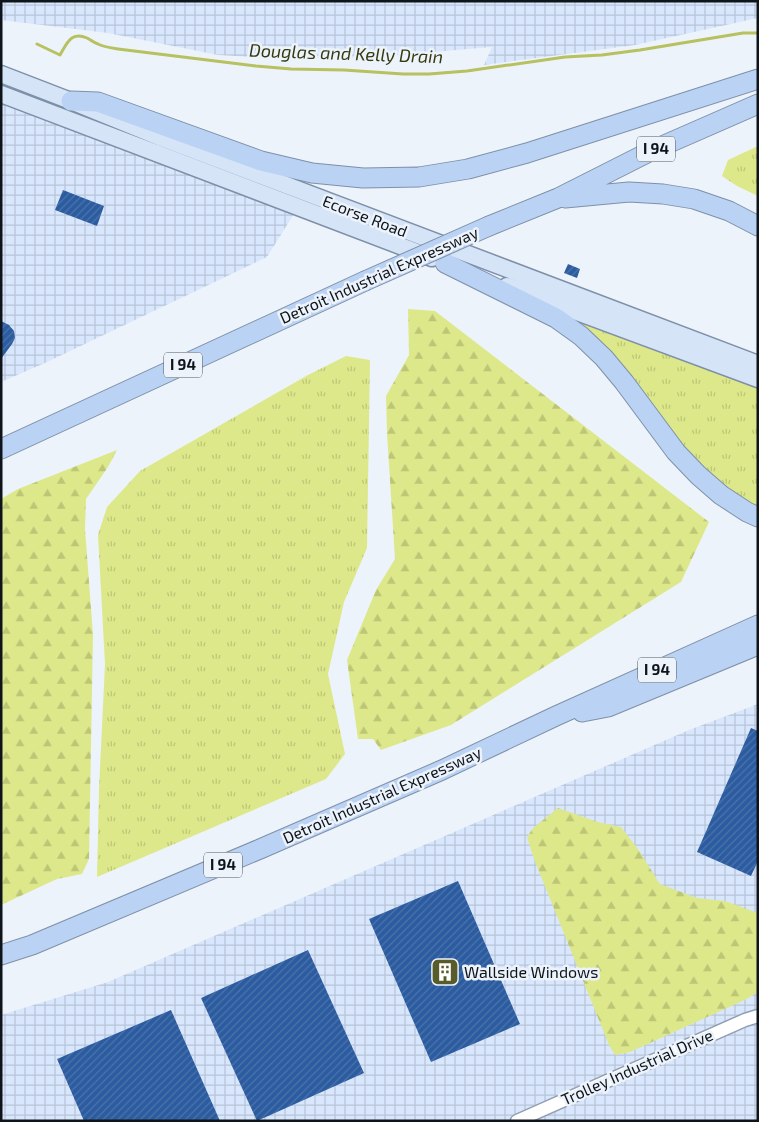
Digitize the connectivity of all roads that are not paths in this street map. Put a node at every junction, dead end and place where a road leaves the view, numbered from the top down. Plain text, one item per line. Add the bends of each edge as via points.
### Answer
1 (1, 74) edge
2 (758, 79) edge
3 (1, 94) edge
4 (71, 101) junction
5 (758, 104) edge
6 (558, 198) junction
7 (758, 226) edge
8 (445, 262) junction
9 (758, 364) edge
10 (758, 379) edge
11 (1, 449) edge
12 (758, 517) edge
13 (758, 625) edge
14 (758, 645) edge
15 (556, 716) junction
16 (1, 955) edge
17 (758, 1016) edge
18 (516, 1121) edge

1 - 4 main road, Ecorse Road
2 - 4 highway via 527,154 419,177 363,178 312,173 261,161 98,102
3 - 8 main road, Ecorse Road
4 - 9 main road, Ecorse Road via 171,142
5 - 6 highway, Detroit Industrial Expressway / I 94 via 653,150
6 - 7 highway via 629,192 662,194 703,202
6 - 11 highway, Detroit Industrial Expressway / I 94, bridge via 365,281
8 - 10 main road, Ecorse Road
8 - 12 highway via 556,318 581,336 604,358 676,452 698,475 721,496
13 - 15 highway, Detroit Industrial Expressway / I 94
14 - 15 highway via 608,707
15 - 16 highway, Detroit Industrial Expressway / I 94 via 442,770 260,849
17 - 18 street, Trolley Industrial Drive

